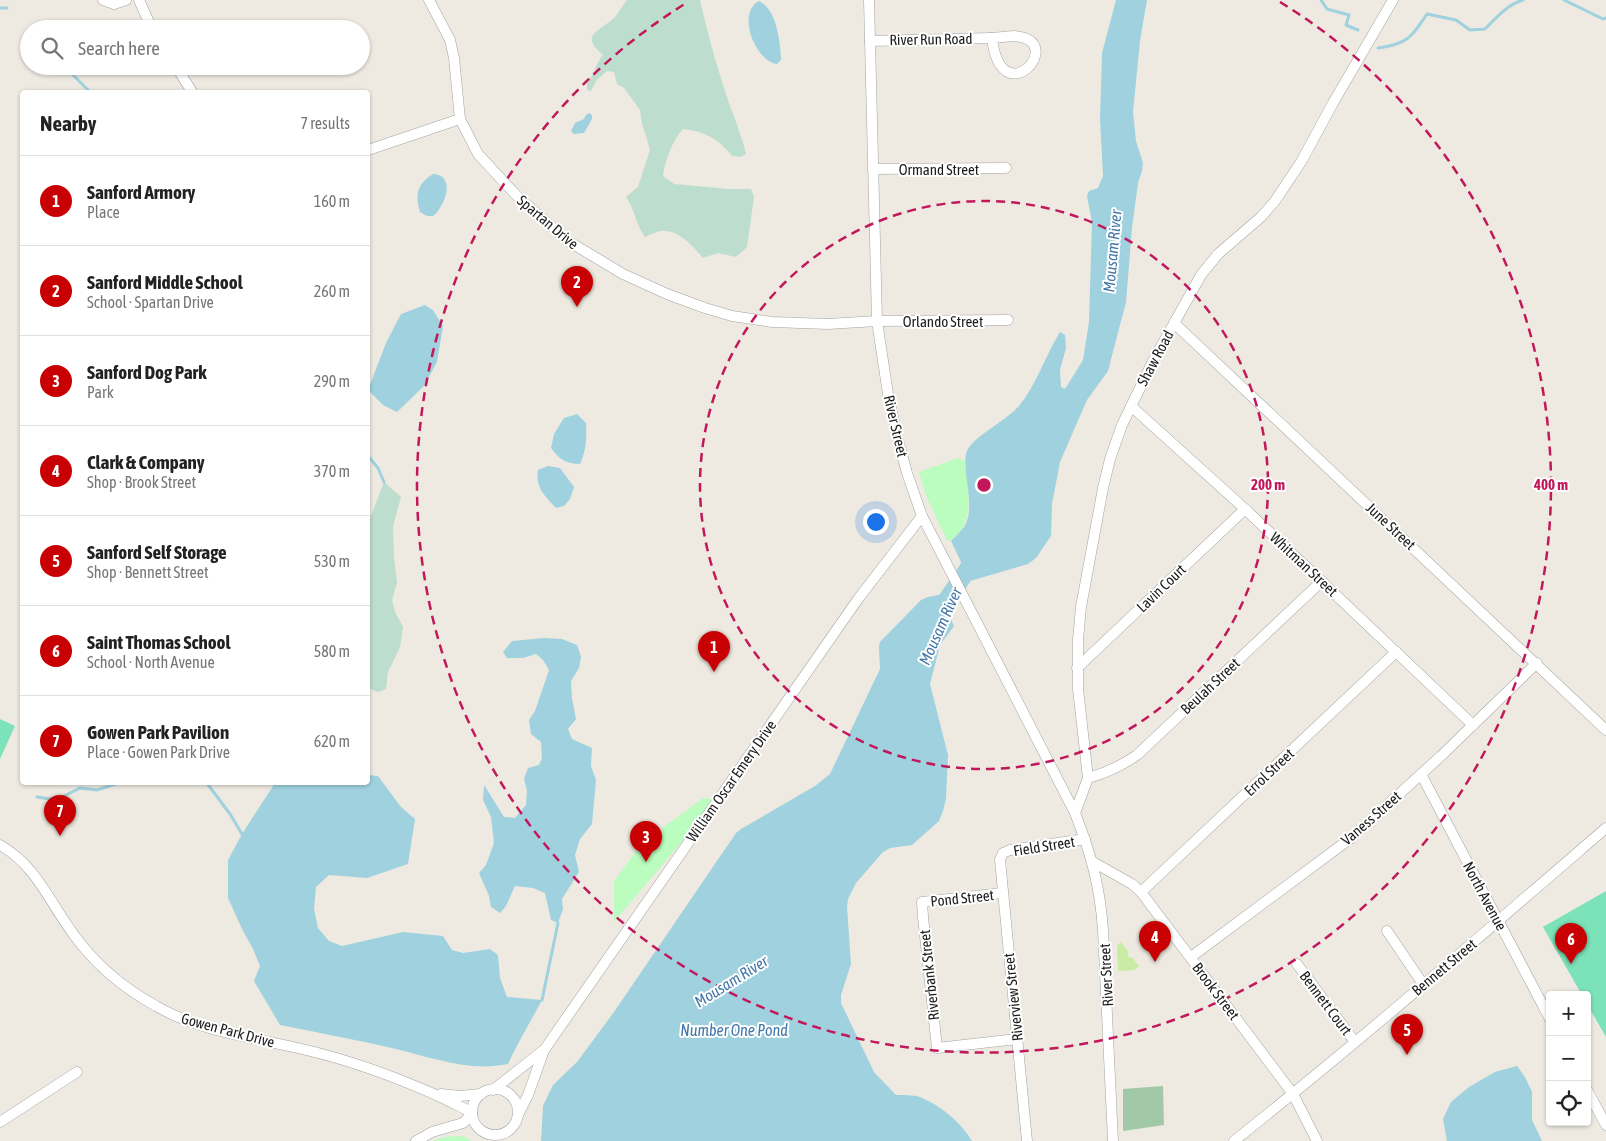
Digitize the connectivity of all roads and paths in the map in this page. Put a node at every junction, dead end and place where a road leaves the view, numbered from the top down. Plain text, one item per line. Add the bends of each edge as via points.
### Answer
1 (103, 0) edge
2 (126, 0) edge
3 (139, 0) edge
4 (429, 0) edge
5 (869, 0) edge
6 (1393, 0) edge
7 (148, 20) edge
8 (992, 38) junction
9 (870, 41) junction
10 (182, 75) edge
11 (191, 90) edge
12 (460, 120) junction
13 (370, 149) edge
14 (1006, 168) dead end
15 (873, 169) junction
16 (1008, 320) dead end
17 (877, 321) junction
18 (1174, 323) junction
19 (1131, 406) junction
20 (1245, 508) junction
21 (922, 516) junction
22 (1322, 581) junction
23 (1396, 652) junction
24 (1537, 664) junction
25 (1077, 668) junction
26 (1473, 725) junction
27 (1606, 730) edge
28 (1421, 774) junction
29 (1088, 778) junction
30 (1074, 813) junction
31 (1606, 828) edge
32 (1085, 839) junction
33 (0, 845) edge
34 (1003, 853) joint
35 (1093, 862) junction
36 (1141, 892) junction
37 (1002, 893) junction
38 (922, 902) joint
39 (1498, 921) junction
40 (1387, 931) dead end
41 (1192, 958) junction
42 (1297, 964) dead end
43 (1423, 984) junction
44 (1546, 1011) edge
45 (1017, 1039) junction
46 (1355, 1042) junction
47 (545, 1049) junction
48 (77, 1072) dead end
49 (493, 1090) junction
50 (433, 1093) junction
51 (481, 1094) junction
52 (1293, 1094) junction
53 (1591, 1097) edge
54 (472, 1114) junction
55 (518, 1115) junction
56 (0, 1122) edge
57 (1606, 1125) edge
58 (449, 1127) junction
59 (512, 1127) junction
60 (487, 1135) edge
61 (416, 1141) edge
62 (512, 1141) edge
63 (1027, 1141) edge
64 (1113, 1141) edge
65 (1234, 1141) edge
66 (1317, 1141) edge

1 - 2 street via 114,4
3 - 7 street
4 - 12 street via 450,40
5 - 9 street, River Street
6 - 18 street, Shaw Road via 1280,195 1261,217 1218,254
8 - 8 street, River Run Road via 994,53 1005,70 1025,71 1035,60 1034,48 1027,39 1014,36
8 - 9 street, River Run Road
9 - 15 street, River Street
10 - 11 street
12 - 13 street
12 - 17 street, Spartan Drive via 478,154 516,195 568,241 623,274 675,297 732,316 828,324
14 - 15 street, Ormand Street
15 - 17 street, River Street
16 - 17 street, Orlando Street
17 - 21 street, River Street via 897,436
18 - 19 street, Shaw Road
18 - 24 street, June Street
19 - 20 street, Whitman Street
19 - 25 street, Shaw Road via 1113,450 1103,488 1082,607
20 - 22 street, Whitman Street
20 - 25 street, Lavin Court
21 - 30 street, River Street
21 - 47 street, William Oscar Emery Drive via 858,599
22 - 23 street, Whitman Street
22 - 29 street, Beulah Street via 1137,755 1121,766
23 - 26 street, Whitman Street
23 - 36 street, Errol Street
24 - 26 street, Vaness Street
24 - 27 street, June Street
25 - 29 street, Shaw Road
26 - 28 street, Vaness Street
28 - 39 street, North Avenue
28 - 41 street, Vaness Street via 1351,838
29 - 30 street
30 - 32 street, River Street
31 - 39 street, Bennett Street
32 - 34 street, Field Street
32 - 35 street, River Street
33 - 50 street, Gowen Park Drive via 34,874 95,960 129,989 156,1006 196,1025 322,1054
34 - 37 street, Riverview Street via 1000,860
35 - 36 street, Brook Street
35 - 64 street, River Street via 1103,930
36 - 41 street, Brook Street
37 - 38 street, Pond Street
37 - 45 street, Riverview Street
38 - 45 street, Riverbank Street via 937,1048
39 - 43 street, Bennett Street
39 - 44 street, North Avenue
40 - 43 street
41 - 52 street, Brook Street
42 - 46 street, Bennett Court
43 - 46 street, Bennett Street
45 - 63 street, Riverview Street
46 - 52 street, Bennett Street
47 - 49 street, William Oscar Emery Drive
47 - 55 street, William Oscar Emery Drive
48 - 56 street
49 - 51 street
49 - 55 street via 510,1095
50 - 51 street, Gowen Park Drive
50 - 54 street, Gowen Park Drive
51 - 54 street via 473,1104
52 - 65 street, Bennett Street
52 - 66 street, Brook Street
53 - 57 street
54 - 58 street via 463,1123
54 - 60 street via 475,1124
55 - 59 street
58 - 60 street
58 - 61 street
59 - 60 street via 503,1134
59 - 62 street

